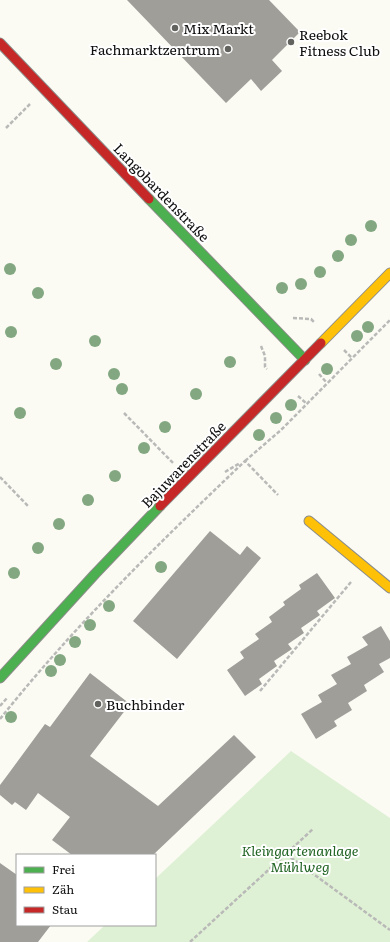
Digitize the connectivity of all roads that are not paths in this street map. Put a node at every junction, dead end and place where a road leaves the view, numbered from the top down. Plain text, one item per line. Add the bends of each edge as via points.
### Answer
1 (0, 43) edge
2 (390, 273) edge
3 (305, 360) junction
4 (309, 521) dead end
5 (390, 588) edge
6 (0, 678) edge

1 - 3 street, Langobardenstraße
2 - 3 street, Bajuwarenstraße
3 - 6 street, Bajuwarenstraße via 188,478
4 - 5 street

